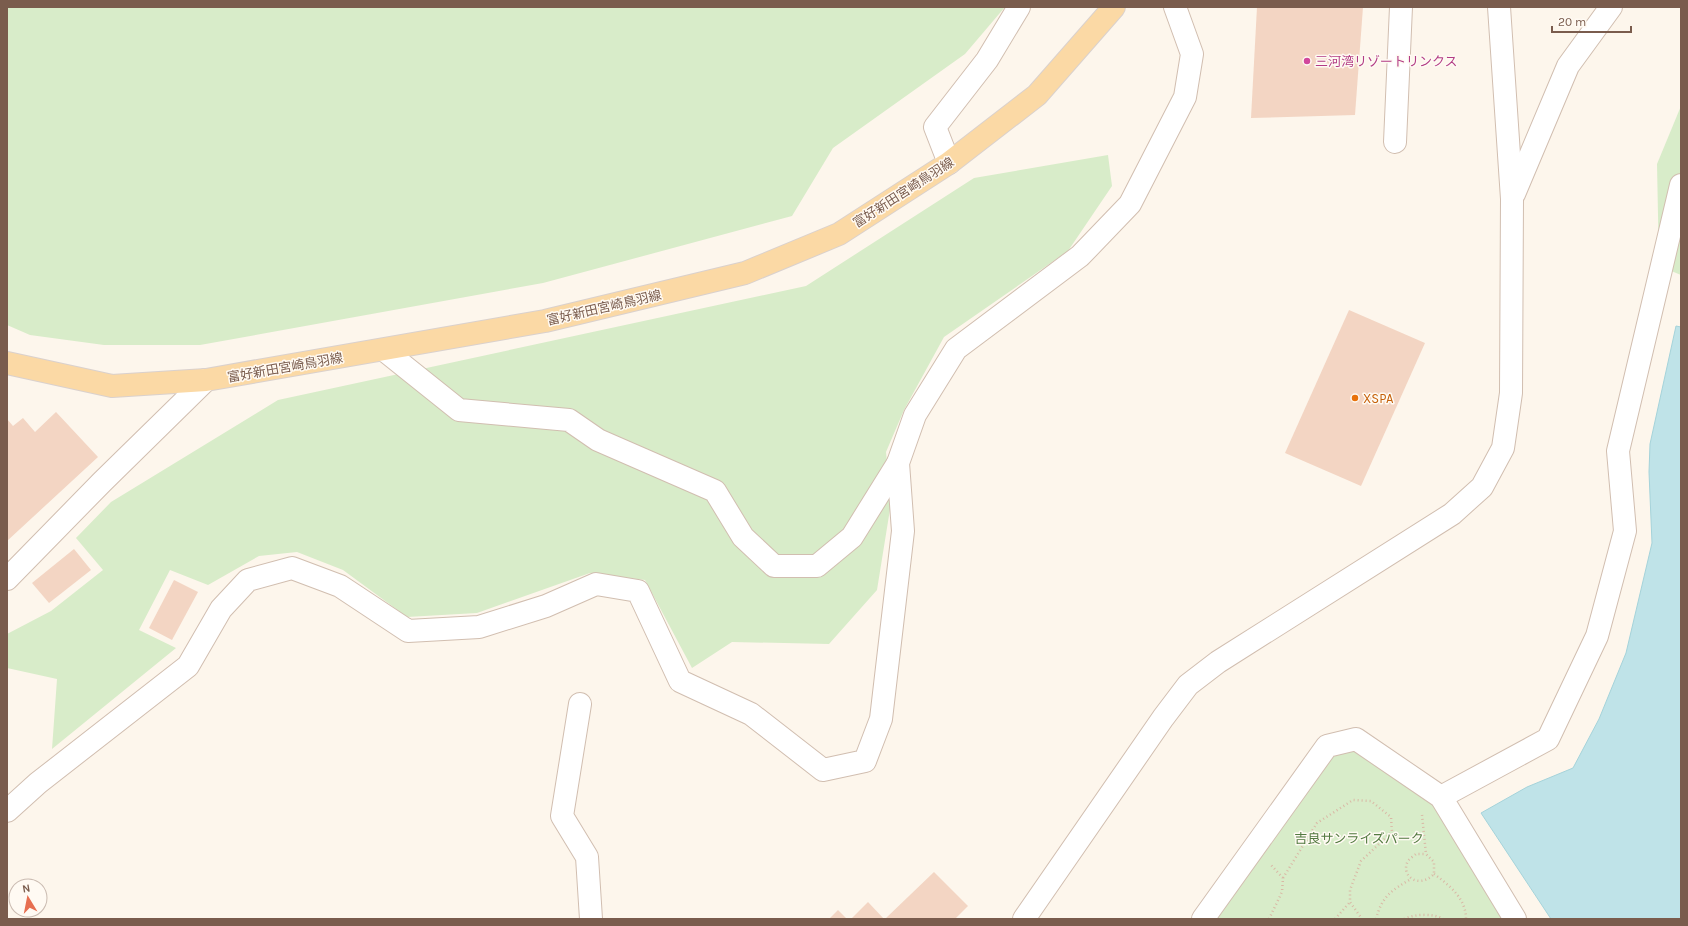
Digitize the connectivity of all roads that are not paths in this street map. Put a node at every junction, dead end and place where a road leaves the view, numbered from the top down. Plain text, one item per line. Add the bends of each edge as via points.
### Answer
1 (1019, 7) edge
2 (1114, 7) edge
3 (1176, 7) edge
4 (1401, 7) edge
5 (1499, 7) edge
6 (1611, 7) edge
7 (1395, 142) dead end
8 (949, 162) junction
9 (1681, 185) edge
10 (1512, 199) junction
11 (384, 350) junction
12 (7, 363) edge
13 (206, 380) junction
14 (898, 463) junction
15 (7, 579) edge
16 (580, 704) dead end
17 (1441, 797) junction
18 (7, 811) edge
19 (591, 919) edge
20 (1024, 919) edge
21 (1203, 919) edge
22 (1515, 919) edge

1 - 8 street via 988,60 935,127
2 - 8 main road, 富好新田宮崎鳥羽線 via 1037,95
3 - 14 street via 1192,54 1185,97 1130,204 1080,256 956,348 914,415
4 - 7 street
5 - 10 street
6 - 10 street via 1568,66
8 - 11 main road, 富好新田宮崎鳥羽線 via 839,234 745,273 545,322
9 - 17 street via 1618,451 1625,531 1597,636 1548,740
10 - 20 street via 1511,393 1503,448 1482,487 1452,514 1218,662 1188,685
11 - 13 main road, 富好新田宮崎鳥羽線
11 - 14 street via 460,410 569,420 598,440 715,491 743,537 774,566 817,566 852,537
12 - 13 main road, 富好新田宮崎鳥羽線 via 112,386
13 - 15 street
14 - 18 street via 903,531 881,719 865,761 823,770 751,714 680,681 638,590 596,584 546,606 479,627 408,631 340,586 292,568 248,580 221,609 188,666 38,782
16 - 19 street via 562,816 587,858
17 - 21 street via 1356,739 1327,746
17 - 22 street

